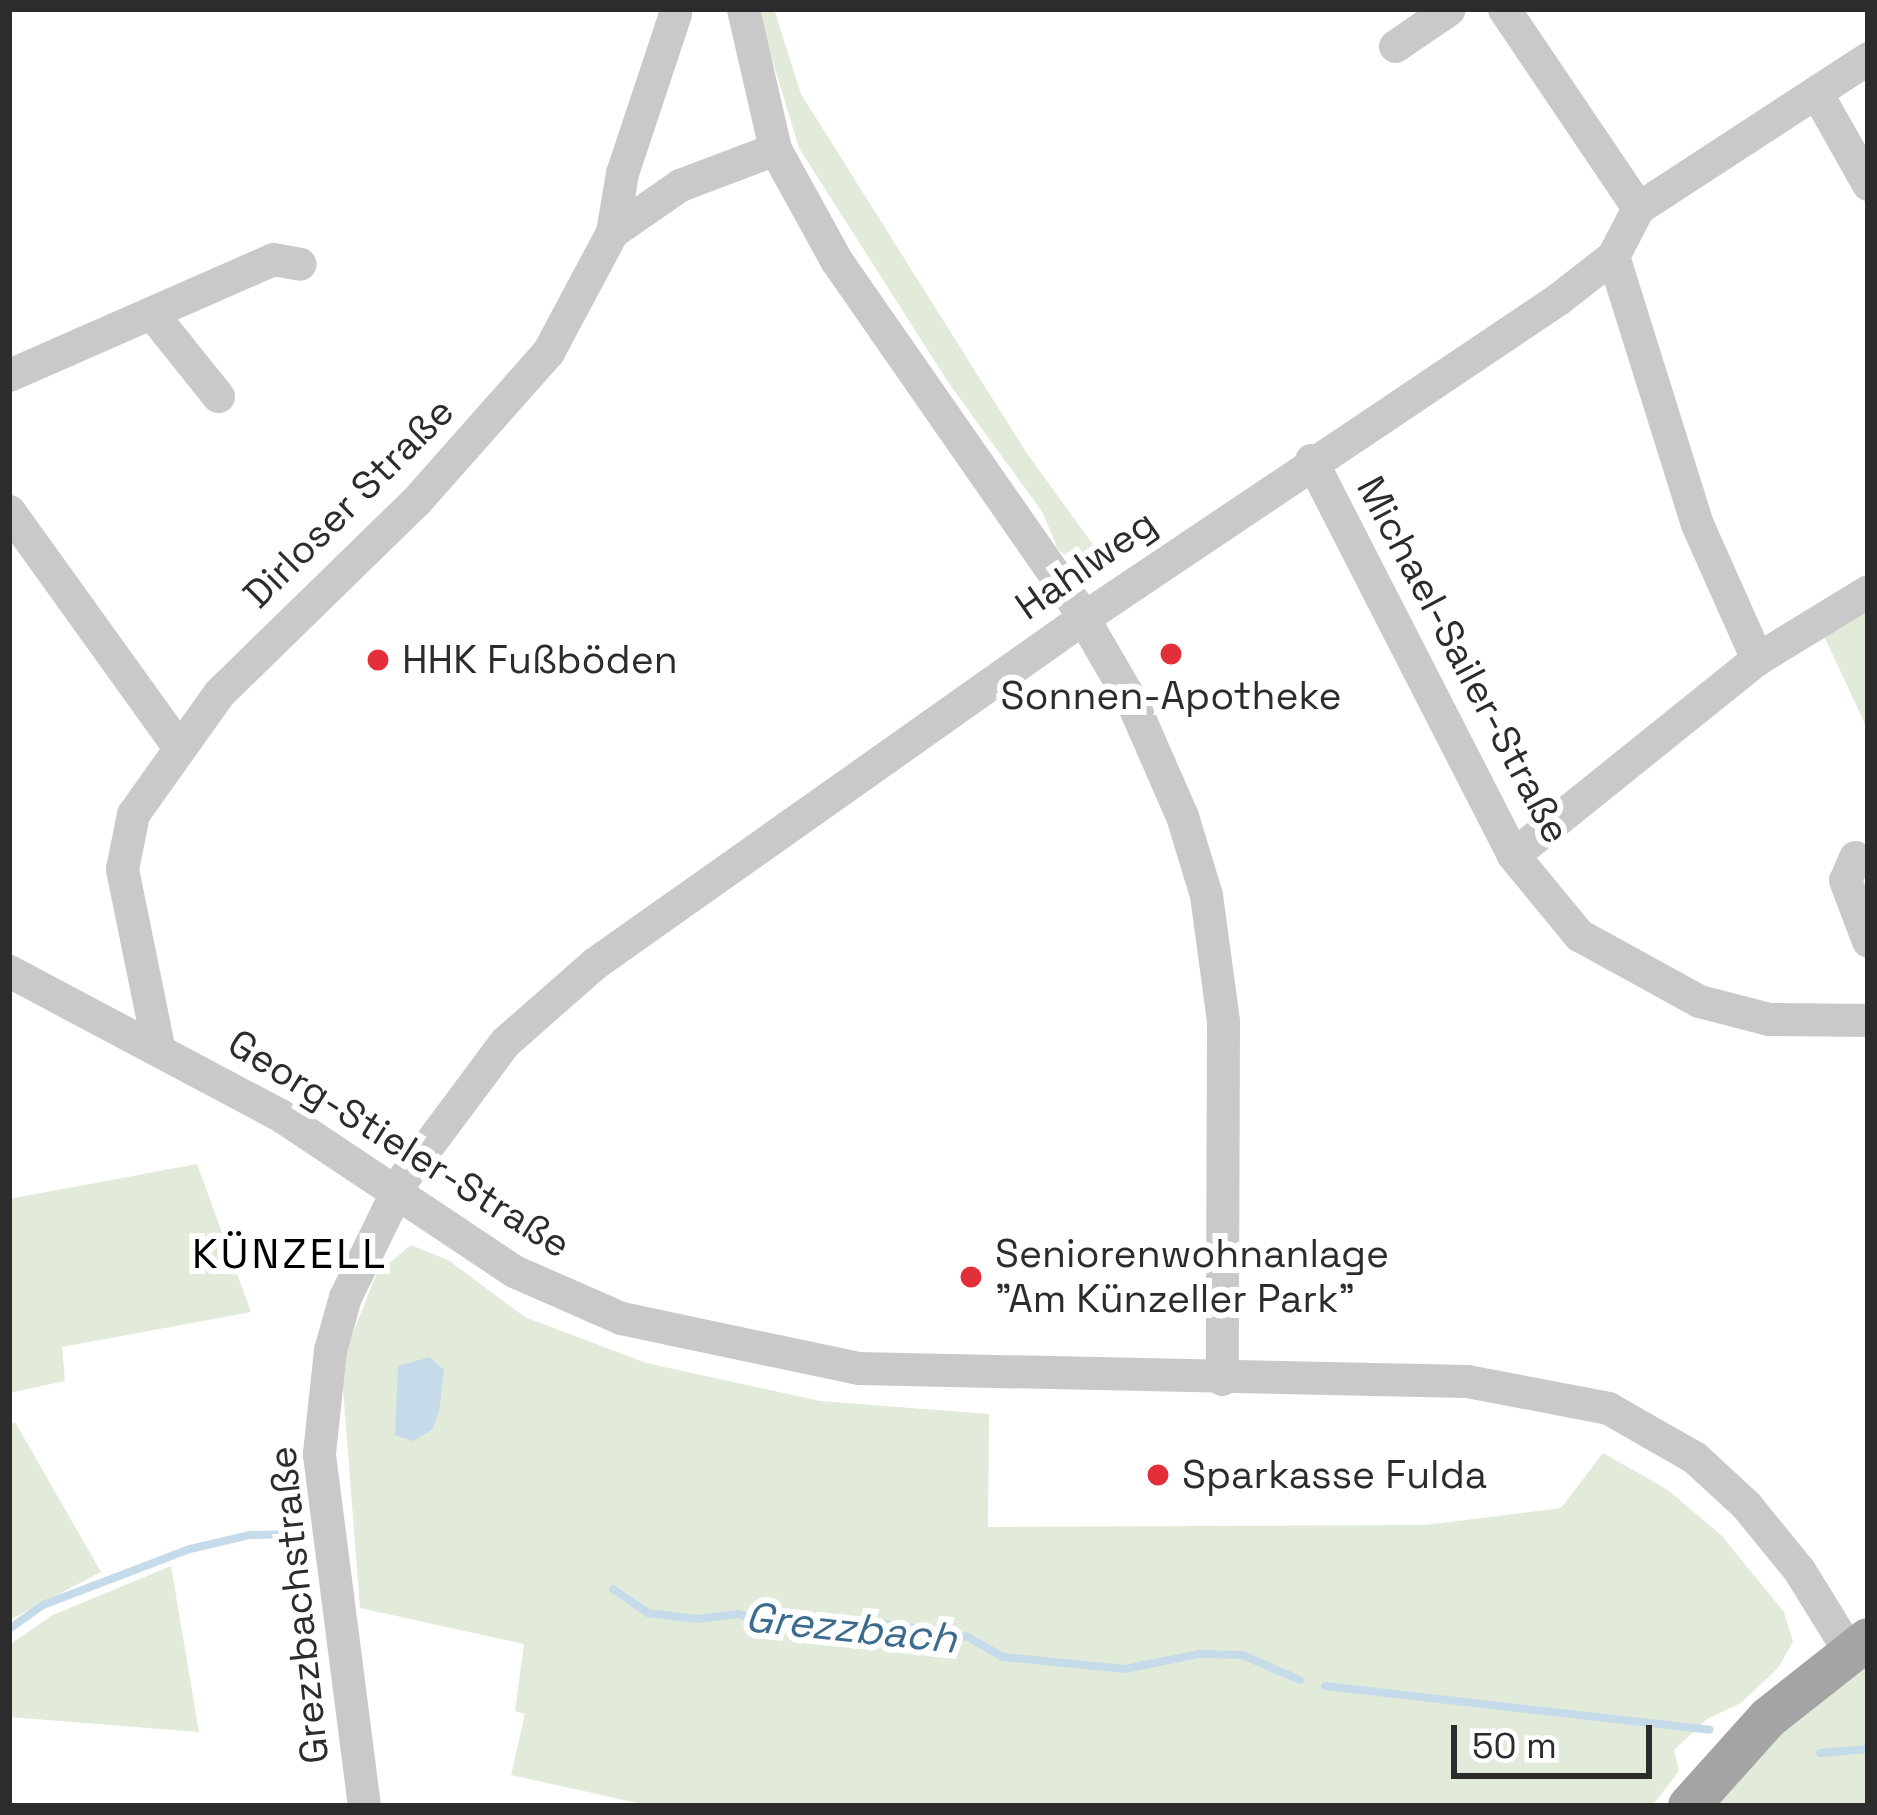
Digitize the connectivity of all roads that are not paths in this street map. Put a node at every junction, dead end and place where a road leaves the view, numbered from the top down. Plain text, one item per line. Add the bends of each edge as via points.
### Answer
1 (743, 9) edge
2 (1449, 9) edge
3 (1504, 9) edge
4 (675, 14) dead end
5 (1395, 46) dead end
6 (1868, 58) edge
7 (1816, 92) junction
8 (776, 149) junction
9 (1868, 184) edge
10 (1638, 208) junction
11 (612, 232) junction
12 (1613, 256) junction
13 (300, 264) dead end
14 (153, 315) junction
15 (9, 376) edge
16 (218, 396) dead end
17 (1311, 460) junction
18 (9, 511) edge
19 (1868, 591) edge
20 (1083, 618) junction
21 (1757, 659) junction
22 (178, 746) junction
23 (1513, 855) junction
24 (1855, 857) dead end
25 (1868, 940) edge
26 (9, 971) edge
27 (1868, 1020) edge
28 (158, 1046) junction
29 (395, 1193) junction
30 (1222, 1379) junction
31 (1858, 1645) edge
32 (364, 1806) edge
33 (1689, 1806) edge

1 - 8 street
2 - 5 street
3 - 10 street
4 - 11 street, Dirloser Straße via 622,173
6 - 7 street, Hahlweg
7 - 9 street
7 - 10 street, Hahlweg
8 - 11 street via 680,185
8 - 20 street via 836,260
10 - 12 street, Hahlweg
11 - 22 street, Dirloser Straße via 548,352 506,406 296,613
12 - 17 street, Hahlweg
12 - 21 street via 1697,524
13 - 14 street via 272,259
14 - 15 street
14 - 16 street
17 - 20 street, Hahlweg
17 - 23 street, Michael-Sailer-Straße
18 - 22 street
19 - 21 street
20 - 29 street, Hahlweg via 540,1006
20 - 30 street via 1159,760 1206,896 1223,1021
21 - 23 street
22 - 28 street, Dirloser Straße via 133,814 122,869
23 - 27 street, Michael-Sailer-Straße via 1580,935 1699,1001 1769,1019
24 - 25 street via 1845,880
26 - 28 street, Georg-Stieler-Straße
28 - 29 street, Georg-Stieler-Straße
29 - 30 street, Georg-Stieler-Straße via 514,1271 577,1301 755,1350 858,1368
29 - 32 street, Grezzbachstraße via 345,1297 320,1436
30 - 31 street, Georg-Stieler-Straße via 1467,1381 1608,1408 1694,1457 1746,1505
31 - 33 main road via 1768,1718

